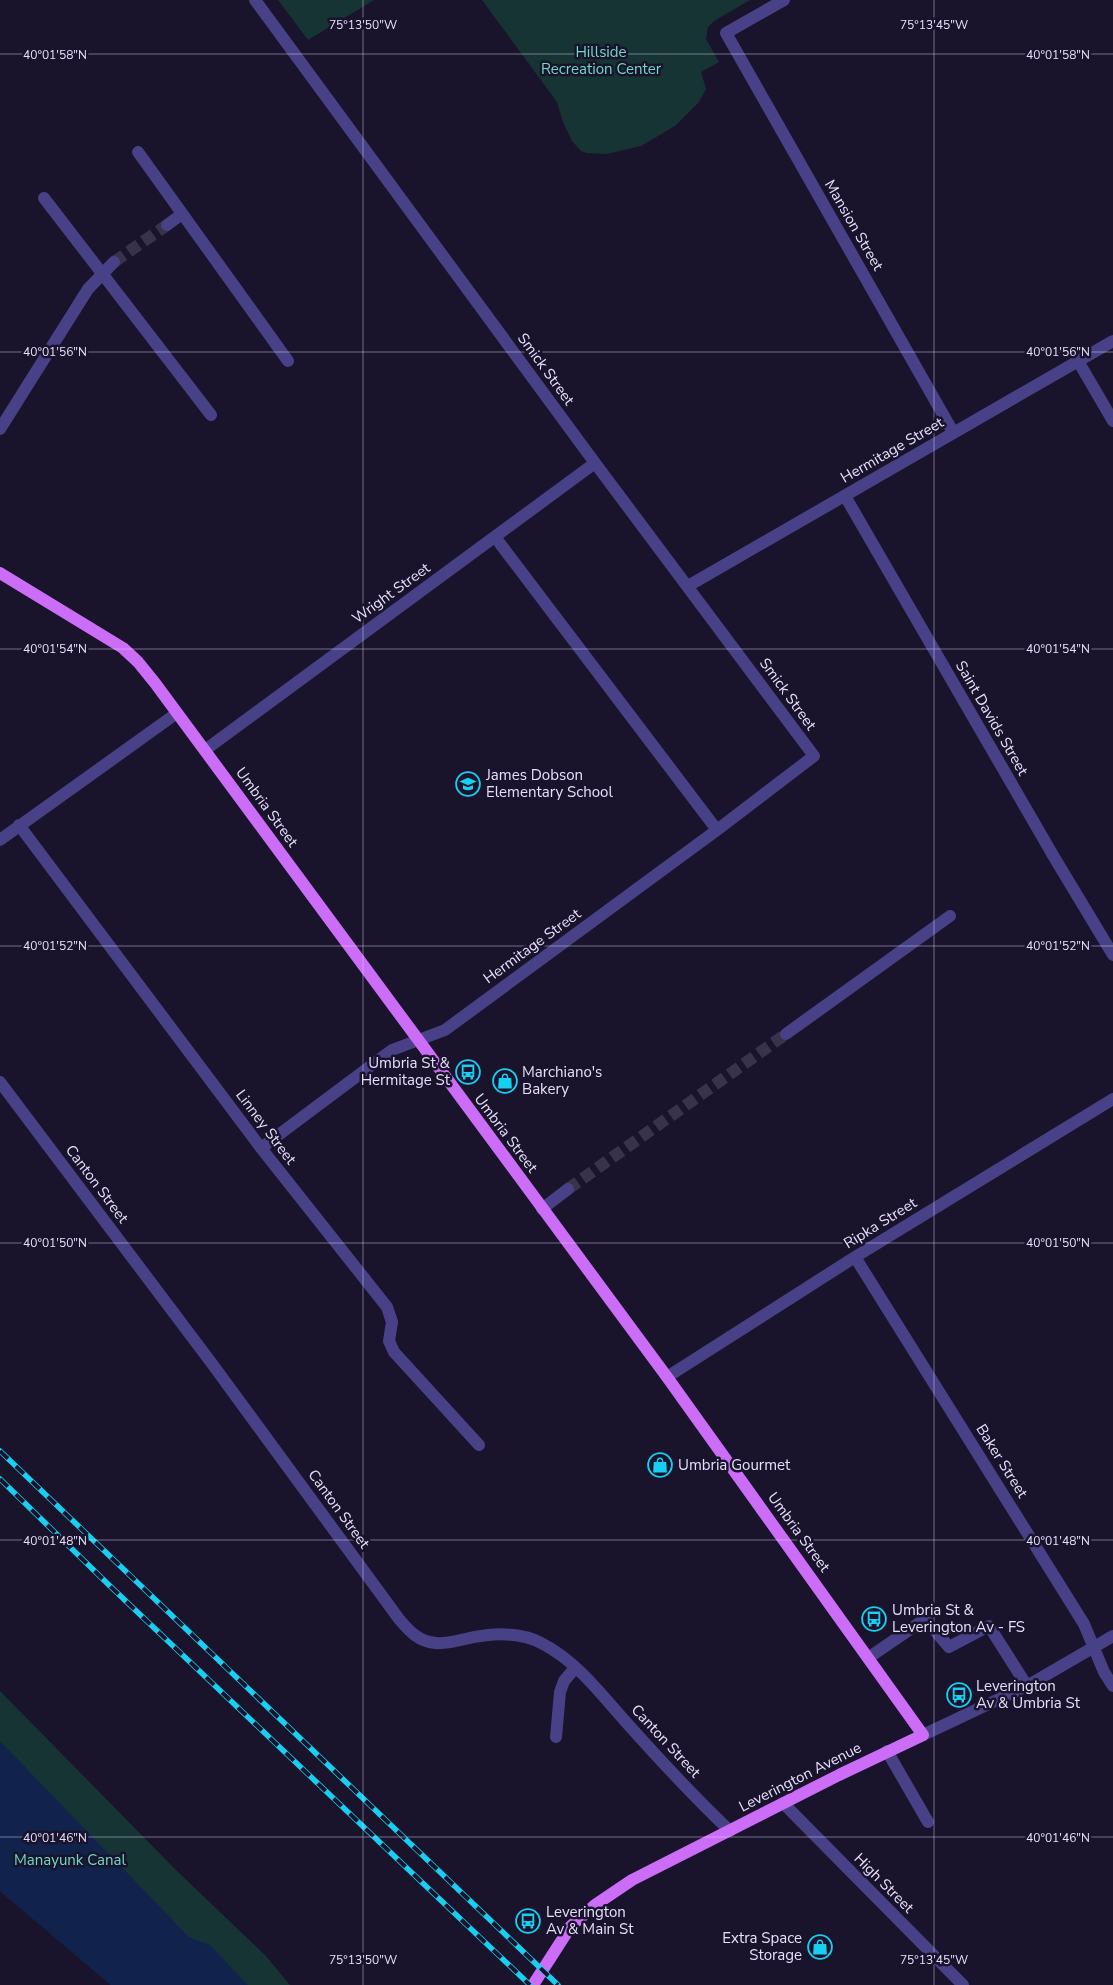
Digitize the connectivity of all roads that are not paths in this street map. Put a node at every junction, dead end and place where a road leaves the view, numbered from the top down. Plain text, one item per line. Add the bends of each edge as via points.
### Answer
1 (255, 0) edge
2 (784, 0) edge
3 (138, 152) dead end
4 (44, 198) dead end
5 (182, 214) junction
6 (167, 226) tunnel mouth
7 (114, 262) tunnel mouth
8 (102, 273) junction
9 (1113, 341) edge
10 (288, 361) dead end
11 (1078, 361) junction
12 (211, 415) dead end
13 (1113, 421) edge
14 (0, 429) edge
15 (953, 432) junction
16 (595, 463) junction
17 (845, 496) junction
18 (495, 537) junction
19 (0, 573) edge
20 (688, 586) junction
21 (177, 713) junction
22 (205, 750) junction
23 (814, 756) joint
24 (19, 825) junction
25 (717, 830) junction
26 (0, 840) edge
27 (950, 916) dead end
28 (1113, 955) edge
29 (786, 1034) tunnel mouth
30 (417, 1040) junction
31 (0, 1082) edge
32 (1113, 1099) edge
33 (261, 1148) junction
34 (568, 1189) tunnel mouth
35 (542, 1209) junction
36 (855, 1257) junction
37 (667, 1377) junction
38 (479, 1445) dead end
39 (1113, 1636) edge
40 (1094, 1648) junction
41 (868, 1658) junction
42 (575, 1668) junction
43 (1027, 1686) junction
44 (1113, 1686) edge
45 (923, 1736) junction
46 (556, 1737) dead end
47 (887, 1751) junction
48 (783, 1803) junction
49 (928, 1822) dead end
50 (730, 1831) junction
51 (533, 1985) edge
52 (963, 1985) edge

1 - 16 street, Smick Street
2 - 15 street, Mansion Street via 726,34
3 - 5 street
4 - 8 street
5 - 6 street
5 - 10 street
7 - 8 street
8 - 12 street
8 - 14 street via 88,289
9 - 11 street, Hermitage Street
11 - 13 street
11 - 15 street, Hermitage Street
15 - 17 street, Hermitage Street
16 - 18 street, Wright Street
16 - 20 street, Smick Street
17 - 20 street, Hermitage Street
17 - 28 street, Saint Davids Street
18 - 22 street, Wright Street
18 - 25 street
19 - 21 main road, Umbria Street via 123,648 138,662
20 - 23 street, Smick Street
21 - 22 main road, Umbria Street
21 - 24 street
22 - 30 main road, Umbria Street
23 - 25 street, Hermitage Street
24 - 26 street
24 - 33 street, Linney Street
25 - 30 street, Hermitage Street via 444,1030
27 - 29 street
30 - 33 street, Hermitage Street via 392,1050
30 - 35 main road, Umbria Street
31 - 42 street, Canton Street via 411,1633 436,1644 490,1634 525,1637 554,1650
32 - 36 street, Ripka Street
33 - 38 street, Linney Street via 387,1307 392,1322 389,1341 394,1352
34 - 35 street
35 - 37 main road, Umbria Street
36 - 37 street, Ripka Street
36 - 40 street, Baker Street via 1084,1624
37 - 41 main road, Umbria Street
39 - 40 street, Leverington Avenue
40 - 43 street, Leverington Avenue
40 - 44 street, Baker Street
41 - 43 street via 925,1619 949,1647 988,1626
41 - 45 main road, Umbria Street
42 - 46 street via 560,1692
42 - 50 street, Canton Street
43 - 45 street, Leverington Avenue
45 - 47 main road, Leverington Avenue
47 - 48 main road, Leverington Avenue
47 - 49 street
48 - 50 main road, Leverington Avenue
48 - 52 street, High Street
50 - 51 main road, Leverington Avenue via 632,1880 595,1904 571,1926

